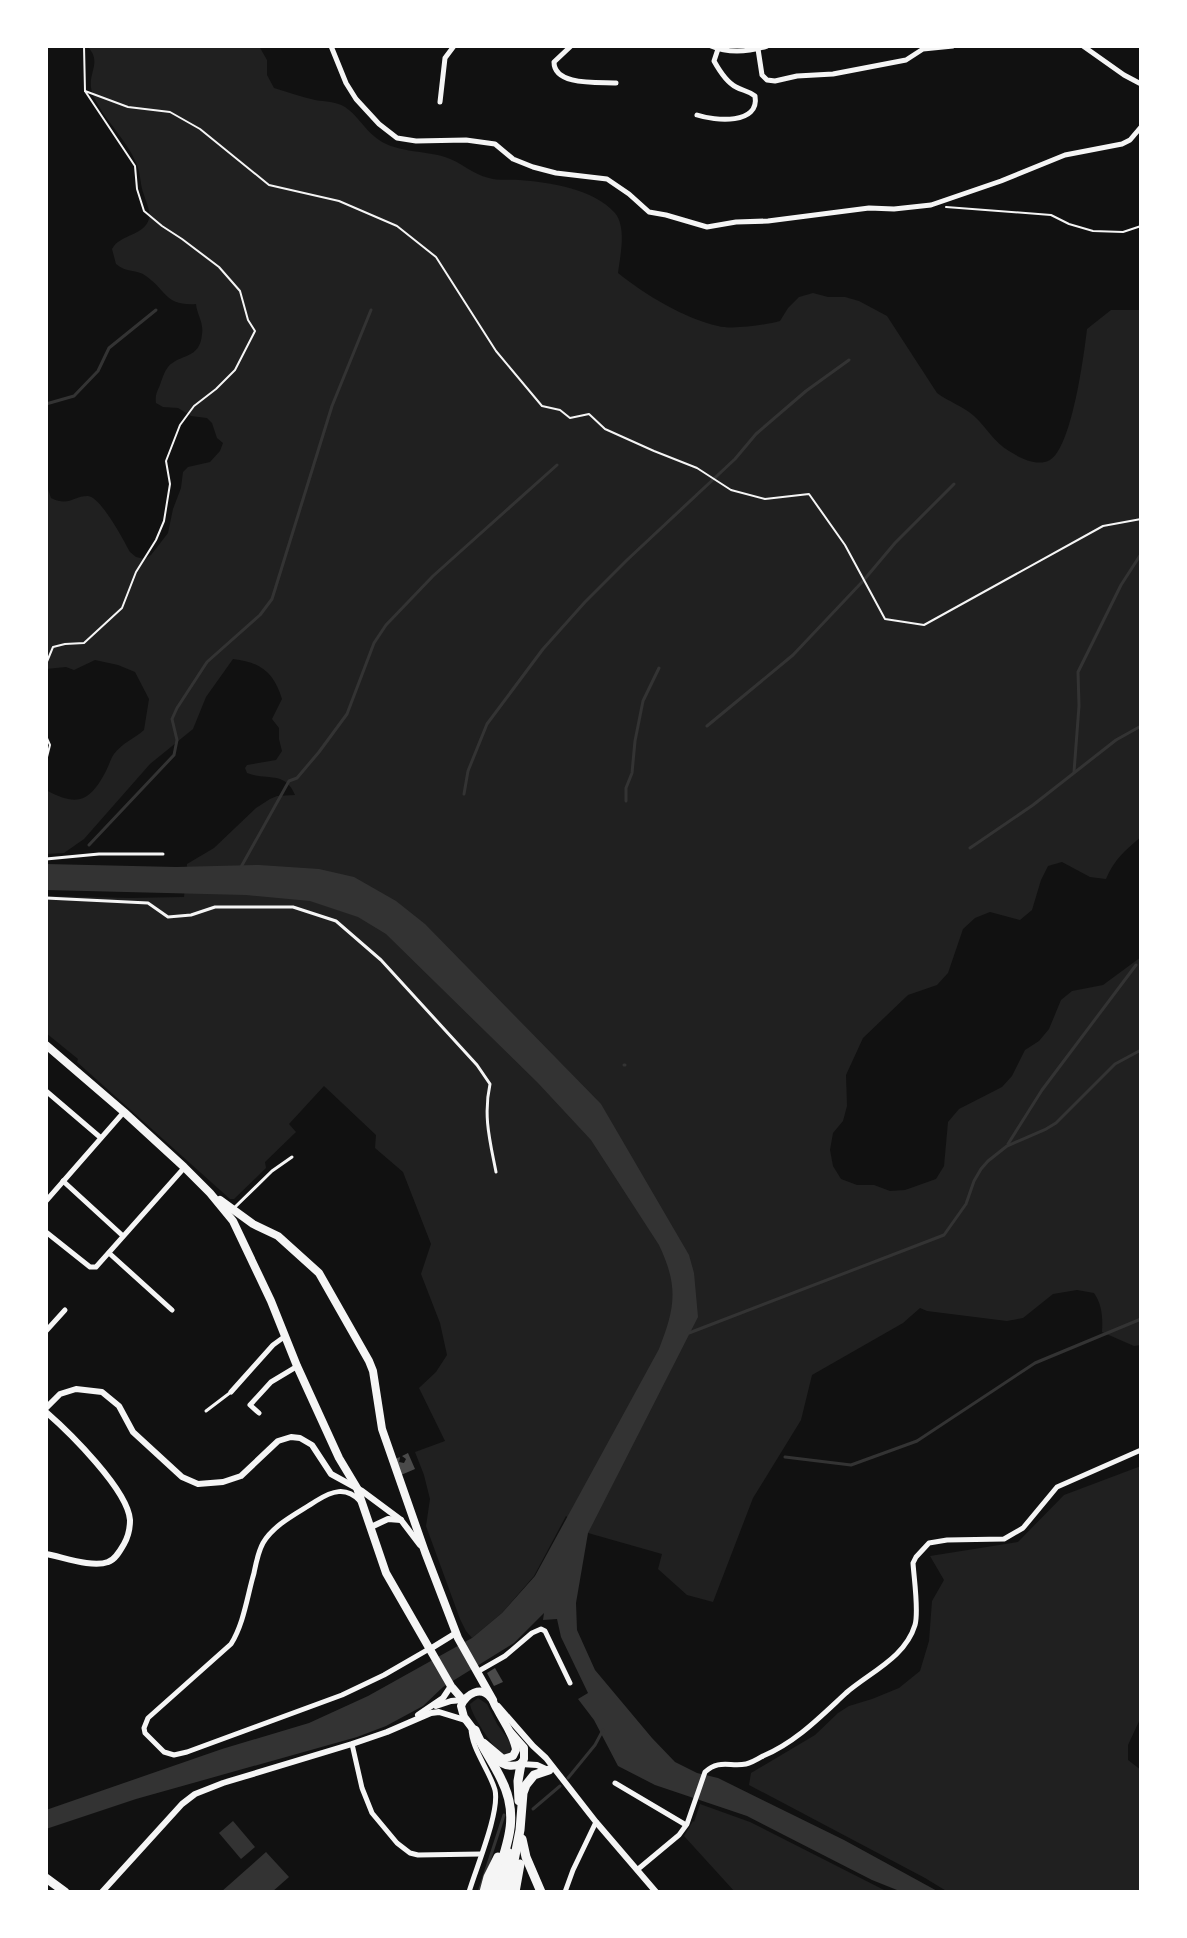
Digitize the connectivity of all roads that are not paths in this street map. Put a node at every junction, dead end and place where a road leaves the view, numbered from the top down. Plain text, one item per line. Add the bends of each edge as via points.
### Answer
1 (331, 46) edge
2 (454, 46) edge
3 (571, 46) edge
4 (767, 46) edge
5 (953, 46) edge
6 (1083, 46) edge
7 (714, 47) edge
8 (758, 49) junction
9 (616, 83) dead end
10 (1141, 84) edge
11 (440, 102) dead end
12 (697, 115) dead end
13 (1141, 127) edge
14 (163, 854) dead end
15 (46, 859) edge
16 (46, 898) edge
17 (46, 1045) edge
18 (46, 1091) edge
19 (124, 1112) junction
20 (101, 1138) junction
21 (292, 1157) dead end
22 (184, 1167) junction
23 (496, 1172) dead end
24 (63, 1181) junction
25 (210, 1193) junction
26 (46, 1201) edge
27 (233, 1209) junction
28 (246, 1228) junction
29 (46, 1232) edge
30 (123, 1236) junction
31 (109, 1253) junction
32 (65, 1310) dead end
33 (172, 1310) dead end
34 (46, 1331) edge
35 (285, 1336) junction
36 (297, 1366) junction
37 (231, 1392) joint
38 (46, 1410) edge
39 (206, 1411) dead end
40 (259, 1413) dead end
41 (1141, 1450) edge
42 (331, 1474) junction
43 (357, 1488) junction
44 (342, 1490) junction
45 (363, 1504) junction
46 (401, 1520) junction
47 (371, 1527) junction
48 (425, 1552) junction
49 (46, 1554) edge
50 (458, 1637) junction
51 (432, 1652) junction
52 (477, 1671) junction
53 (570, 1683) dead end
54 (451, 1686) junction
55 (463, 1700) junction
56 (493, 1700) junction
57 (428, 1708) junction
58 (406, 1725) junction
59 (471, 1726) junction
60 (510, 1732) junction
61 (484, 1743) junction
62 (352, 1744) junction
63 (521, 1764) junction
64 (555, 1774) junction
65 (615, 1783) dead end
66 (521, 1813) junction
67 (596, 1822) junction
68 (686, 1825) junction
69 (516, 1828) junction
70 (523, 1843) junction
71 (506, 1844) junction
72 (481, 1854) junction
73 (637, 1870) junction
74 (46, 1878) edge
75 (65, 1892) edge
76 (102, 1892) edge
77 (469, 1892) edge
78 (484, 1892) edge
79 (492, 1892) edge
80 (500, 1892) edge
81 (508, 1892) edge
82 (515, 1892) edge
83 (538, 1892) edge
84 (565, 1892) edge
85 (656, 1892) edge

1 - 13 street via 356,99 397,138 495,144 533,167 607,179 649,212 707,227 931,205 1065,155 1122,144
2 - 11 street via 445,58
3 - 9 street via 554,62 557,73 567,79
4 - 8 street
5 - 8 street via 923,49 906,60 775,81 762,75
6 - 10 street
7 - 8 street
7 - 12 street via 714,61 723,76 747,89 757,105 744,117
14 - 15 lane
16 - 23 lane via 148,903 168,917 215,907 293,907 336,921 381,960 490,1084 487,1123
17 - 19 main road
18 - 20 street
19 - 20 street
19 - 22 main road
20 - 24 street
21 - 27 lane
22 - 25 main road
22 - 30 street
24 - 26 street
24 - 30 street
25 - 27 main road
25 - 28 main road via 233,1221
27 - 28 main road
28 - 35 main road
28 - 48 main road via 278,1236 319,1273 369,1361 382,1429
29 - 31 street via 90,1267
30 - 31 street
31 - 33 street
32 - 34 street
35 - 36 main road
35 - 37 street
36 - 40 street via 271,1382 250,1405
36 - 43 main road
37 - 39 lane
38 - 42 street via 60,1394 76,1389 102,1392 119,1406 133,1432 182,1477 198,1484 241,1476 278,1441 291,1437 307,1440
38 - 49 street via 91,1456 130,1518 129,1536 110,1562 93,1564
41 - 68 street via 1057,1487 1023,1528 1004,1539 929,1543 913,1563 916,1621 909,1641 791,1742 746,1764 710,1767
42 - 43 street
42 - 44 street
43 - 45 main road
43 - 46 street
44 - 45 street
44 - 51 street via 323,1496 270,1534 257,1557 231,1644 148,1718 145,1733 164,1752 187,1752 342,1695
45 - 47 main road
46 - 47 street
46 - 48 street
47 - 51 main road via 386,1573
48 - 50 main road
50 - 51 street
50 - 52 main road
51 - 54 main road
52 - 53 street via 541,1629
52 - 56 main road
54 - 55 main road
54 - 57 street
55 - 56 main road via 478,1691
55 - 57 street
55 - 59 main road via 462,1712
56 - 60 main road
56 - 64 street
57 - 58 street
58 - 59 street via 439,1712
58 - 62 street
59 - 61 main road
59 - 69 highway via 503,1782
59 - 72 street via 496,1795
60 - 61 main road via 516,1748 509,1758 501,1758
60 - 63 main road via 524,1748
61 - 63 main road via 501,1764
62 - 72 street via 372,1813 397,1843 418,1855
62 - 76 street via 195,1794
63 - 64 street
63 - 66 highway
64 - 66 highway via 534,1775 523,1793
64 - 67 street
65 - 68 street
66 - 69 highway
67 - 73 street
67 - 84 street
68 - 73 street
69 - 70 highway
69 - 71 highway
69 - 80 highway
69 - 81 highway
70 - 82 highway
70 - 83 highway
71 - 78 highway
71 - 79 highway
72 - 77 street
73 - 85 street
74 - 75 highway

